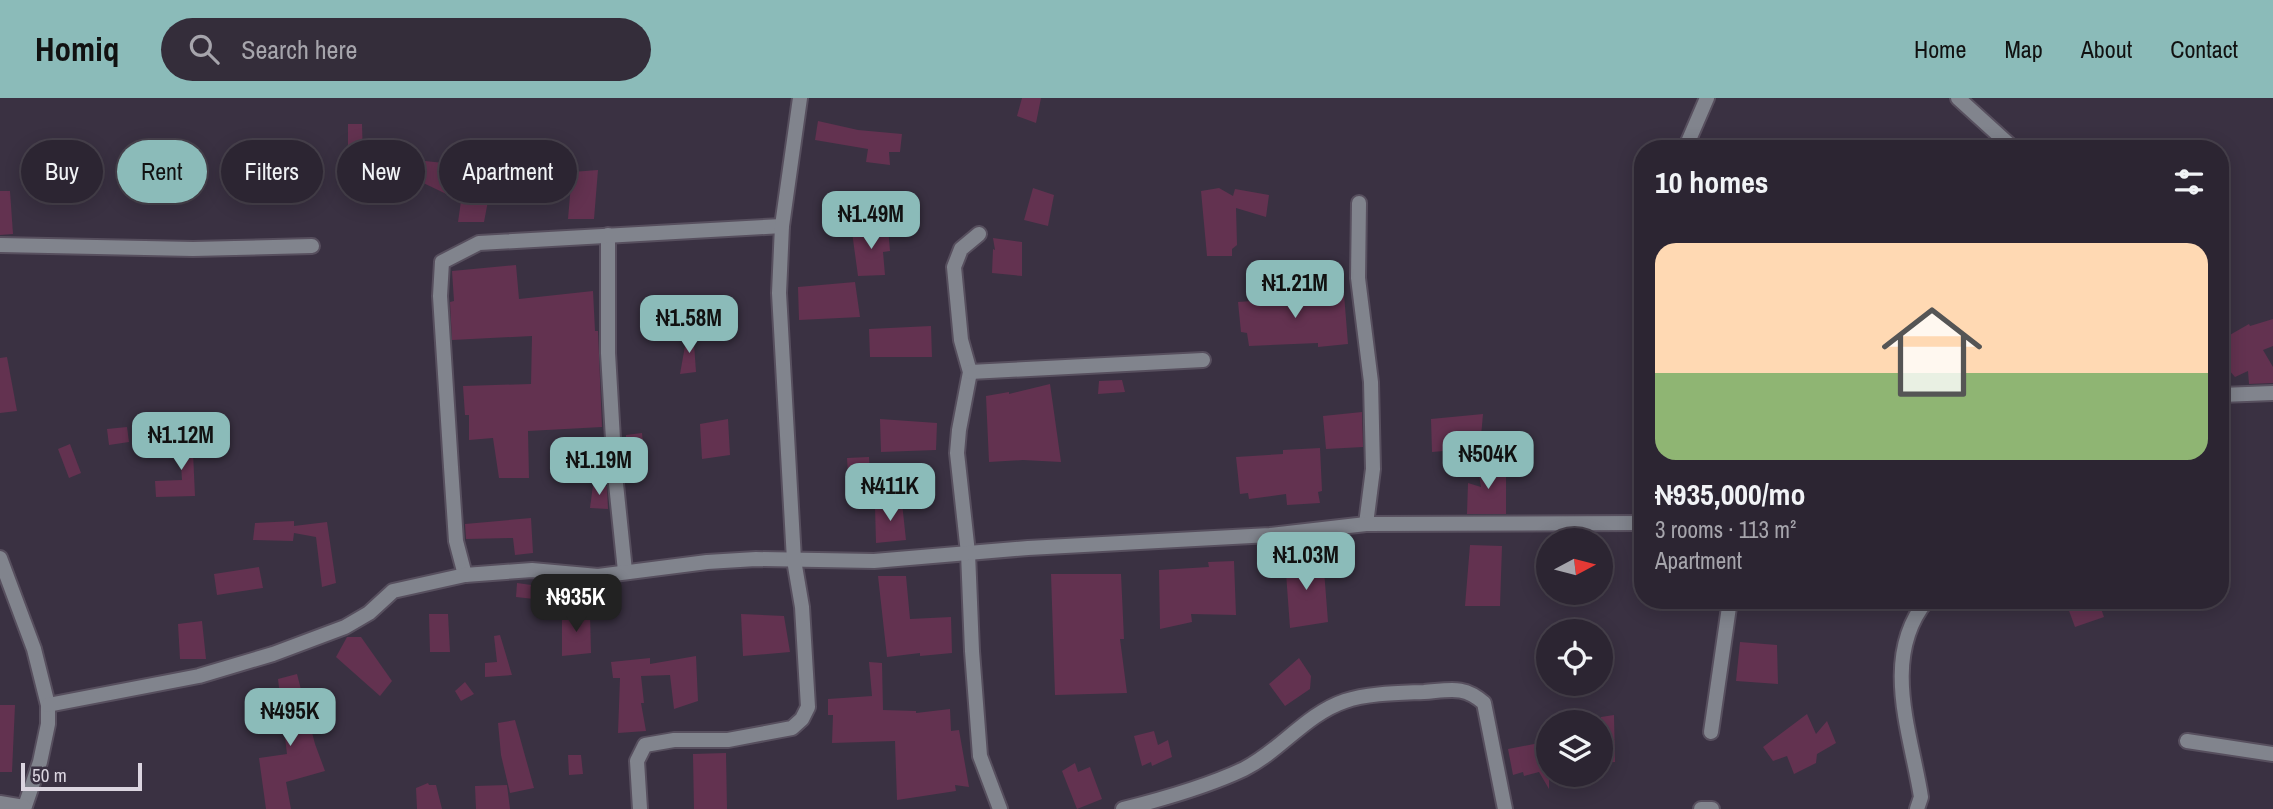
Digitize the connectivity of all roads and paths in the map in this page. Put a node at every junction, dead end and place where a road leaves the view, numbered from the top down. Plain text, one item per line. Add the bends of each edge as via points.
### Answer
1 (800, 98) edge
2 (1707, 98) edge
3 (1958, 98) edge
4 (1689, 140) edge
5 (2004, 140) edge
6 (1359, 203) dead end
7 (782, 226) junction
8 (979, 234) dead end
9 (608, 235) junction
10 (0, 245) edge
11 (312, 246) dead end
12 (1203, 360) dead end
13 (970, 372) junction
14 (2273, 393) edge
15 (2229, 395) edge
16 (1634, 523) edge
17 (1366, 524) junction
18 (968, 553) junction
19 (0, 558) edge
20 (794, 559) junction
21 (625, 571) junction
22 (465, 575) junction
23 (1729, 609) edge
24 (1922, 609) edge
25 (48, 705) junction
26 (1711, 732) dead end
27 (2187, 741) dead end
28 (2273, 754) edge
29 (0, 803) edge
30 (24, 808) edge
31 (640, 809) edge
32 (1000, 809) edge
33 (1123, 809) edge
34 (1505, 809) edge
35 (1701, 809) edge
36 (1712, 809) edge
37 (1917, 809) edge

1 - 7 street
2 - 4 street
3 - 5 street
6 - 17 street via 1358,278 1371,382 1373,469
7 - 9 street
7 - 20 street via 779,293
8 - 13 street via 961,249 954,267 961,340
9 - 21 street via 608,353
9 - 22 street via 479,243 442,262 450,467 456,541
10 - 11 street
12 - 13 street
13 - 18 street via 957,453
14 - 15 street
16 - 17 street
17 - 18 street via 1270,536
18 - 20 street via 874,561
18 - 32 street via 980,756
19 - 25 street via 34,649
20 - 21 street
20 - 31 street via 808,707 802,719 792,728 728,740 645,745 637,761
21 - 22 street via 598,576 532,570
22 - 25 street via 393,592 345,628 273,654 199,677
23 - 26 street
24 - 37 street via 1902,656 1903,700 1921,797
25 - 30 street via 40,762
27 - 28 street
29 - 30 street
33 - 34 street via 1245,768 1311,719 1345,701 1464,690 1484,703
35 - 36 street

